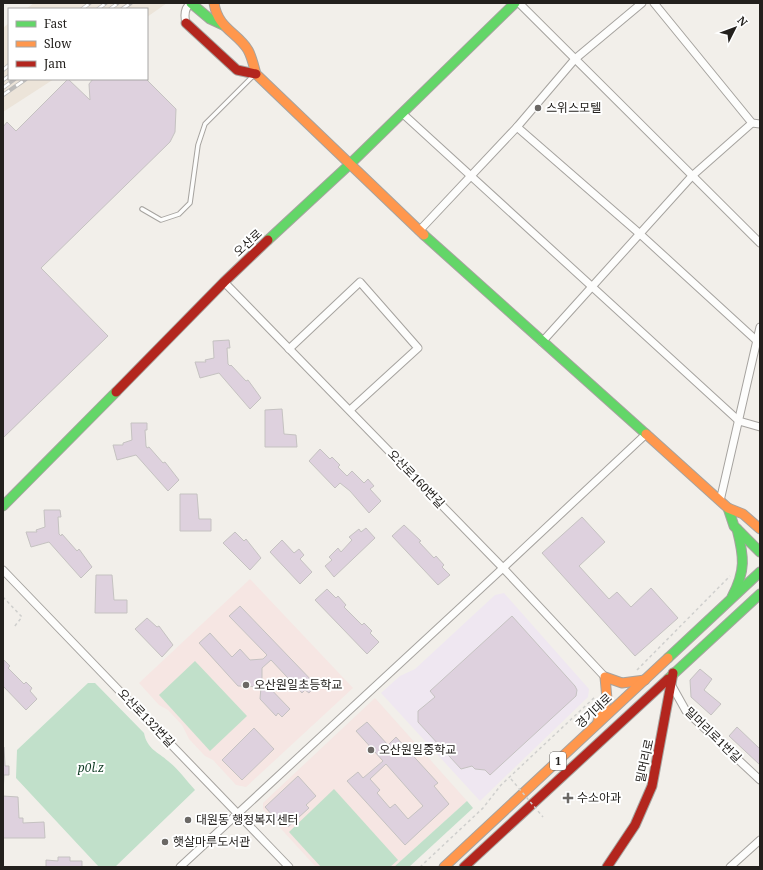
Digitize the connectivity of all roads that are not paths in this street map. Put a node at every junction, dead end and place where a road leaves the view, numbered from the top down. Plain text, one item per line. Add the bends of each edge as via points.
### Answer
1 (191, 3) edge
2 (214, 3) edge
3 (515, 3) edge
4 (519, 3) edge
5 (642, 3) edge
6 (654, 3) edge
7 (186, 23) joint
8 (223, 25) junction
9 (575, 59) junction
10 (256, 74) junction
11 (402, 114) junction
12 (752, 122) junction
13 (760, 124) edge
14 (517, 126) junction
15 (349, 165) junction
16 (692, 176) junction
17 (470, 177) junction
18 (142, 209) dead end
19 (419, 231) junction
20 (640, 234) junction
21 (760, 243) edge
22 (224, 282) junction
23 (592, 287) junction
24 (760, 327) edge
25 (757, 341) junction
26 (542, 342) junction
27 (289, 349) junction
28 (350, 410) junction
29 (739, 421) junction
30 (760, 427) edge
31 (645, 435) junction
32 (720, 501) junction
33 (3, 506) edge
34 (728, 508) junction
35 (737, 529) junction
36 (760, 529) edge
37 (760, 552) edge
38 (503, 568) junction
39 (3, 570) edge
40 (760, 572) edge
41 (760, 594) edge
42 (730, 600) junction
43 (672, 654) junction
44 (673, 673) junction
45 (605, 677) junction
46 (645, 680) junction
47 (672, 686) junction
48 (596, 725) junction
49 (760, 780) edge
50 (237, 813) junction
51 (760, 840) edge
52 (180, 867) edge
53 (289, 867) edge
54 (444, 867) edge
55 (464, 867) edge
56 (607, 867) edge
57 (730, 867) edge

1 - 7 street via 184,16
1 - 8 street via 210,19
2 - 8 street via 214,10
3 - 11 street, 오산로
4 - 9 street
5 - 9 street
6 - 12 street
7 - 10 street via 237,70
8 - 10 street via 248,50
9 - 14 street
9 - 16 street
10 - 15 street
10 - 18 lane via 205,124 198,145 190,203 179,214 161,220
11 - 15 street, 오산로
11 - 17 street
12 - 13 street
12 - 16 street
14 - 17 street
14 - 20 street
15 - 19 street
15 - 22 street, 오산로
16 - 20 street
16 - 21 street
17 - 19 street
17 - 23 street
19 - 26 street
20 - 23 street
20 - 25 street
22 - 27 street, 오산로160번길
22 - 33 street, 오산로
23 - 26 street
23 - 29 street
24 - 25 street
25 - 29 street
26 - 31 street
27 - 28 street, 오산로160번길
27 - 28 street via 360,282 418,348
28 - 38 street, 오산로160번길
29 - 30 street
29 - 32 street
31 - 32 street
31 - 38 street
32 - 34 street
34 - 35 street
34 - 36 street via 742,514
35 - 37 street
35 - 42 street via 744,570
38 - 45 street, 오산로160번길
38 - 50 street
39 - 50 street, 오산로132번길
40 - 42 street, 경기대로 / 1
41 - 44 street, 1
42 - 43 street, 경기대로 / 1
43 - 44 street, 밀머리로
43 - 46 street, 경기대로 / 1
44 - 47 street, 밀머리로
44 - 55 street, 1
45 - 46 street via 622,684
45 - 48 street via 607,699
46 - 48 street, 경기대로 / 1
47 - 49 street, 밀머리로1번길 via 686,711
47 - 56 street, 밀머리로 via 652,786 634,825
48 - 54 street, 경기대로 / 1
50 - 52 street
50 - 53 street, 오산로132번길
51 - 57 street

